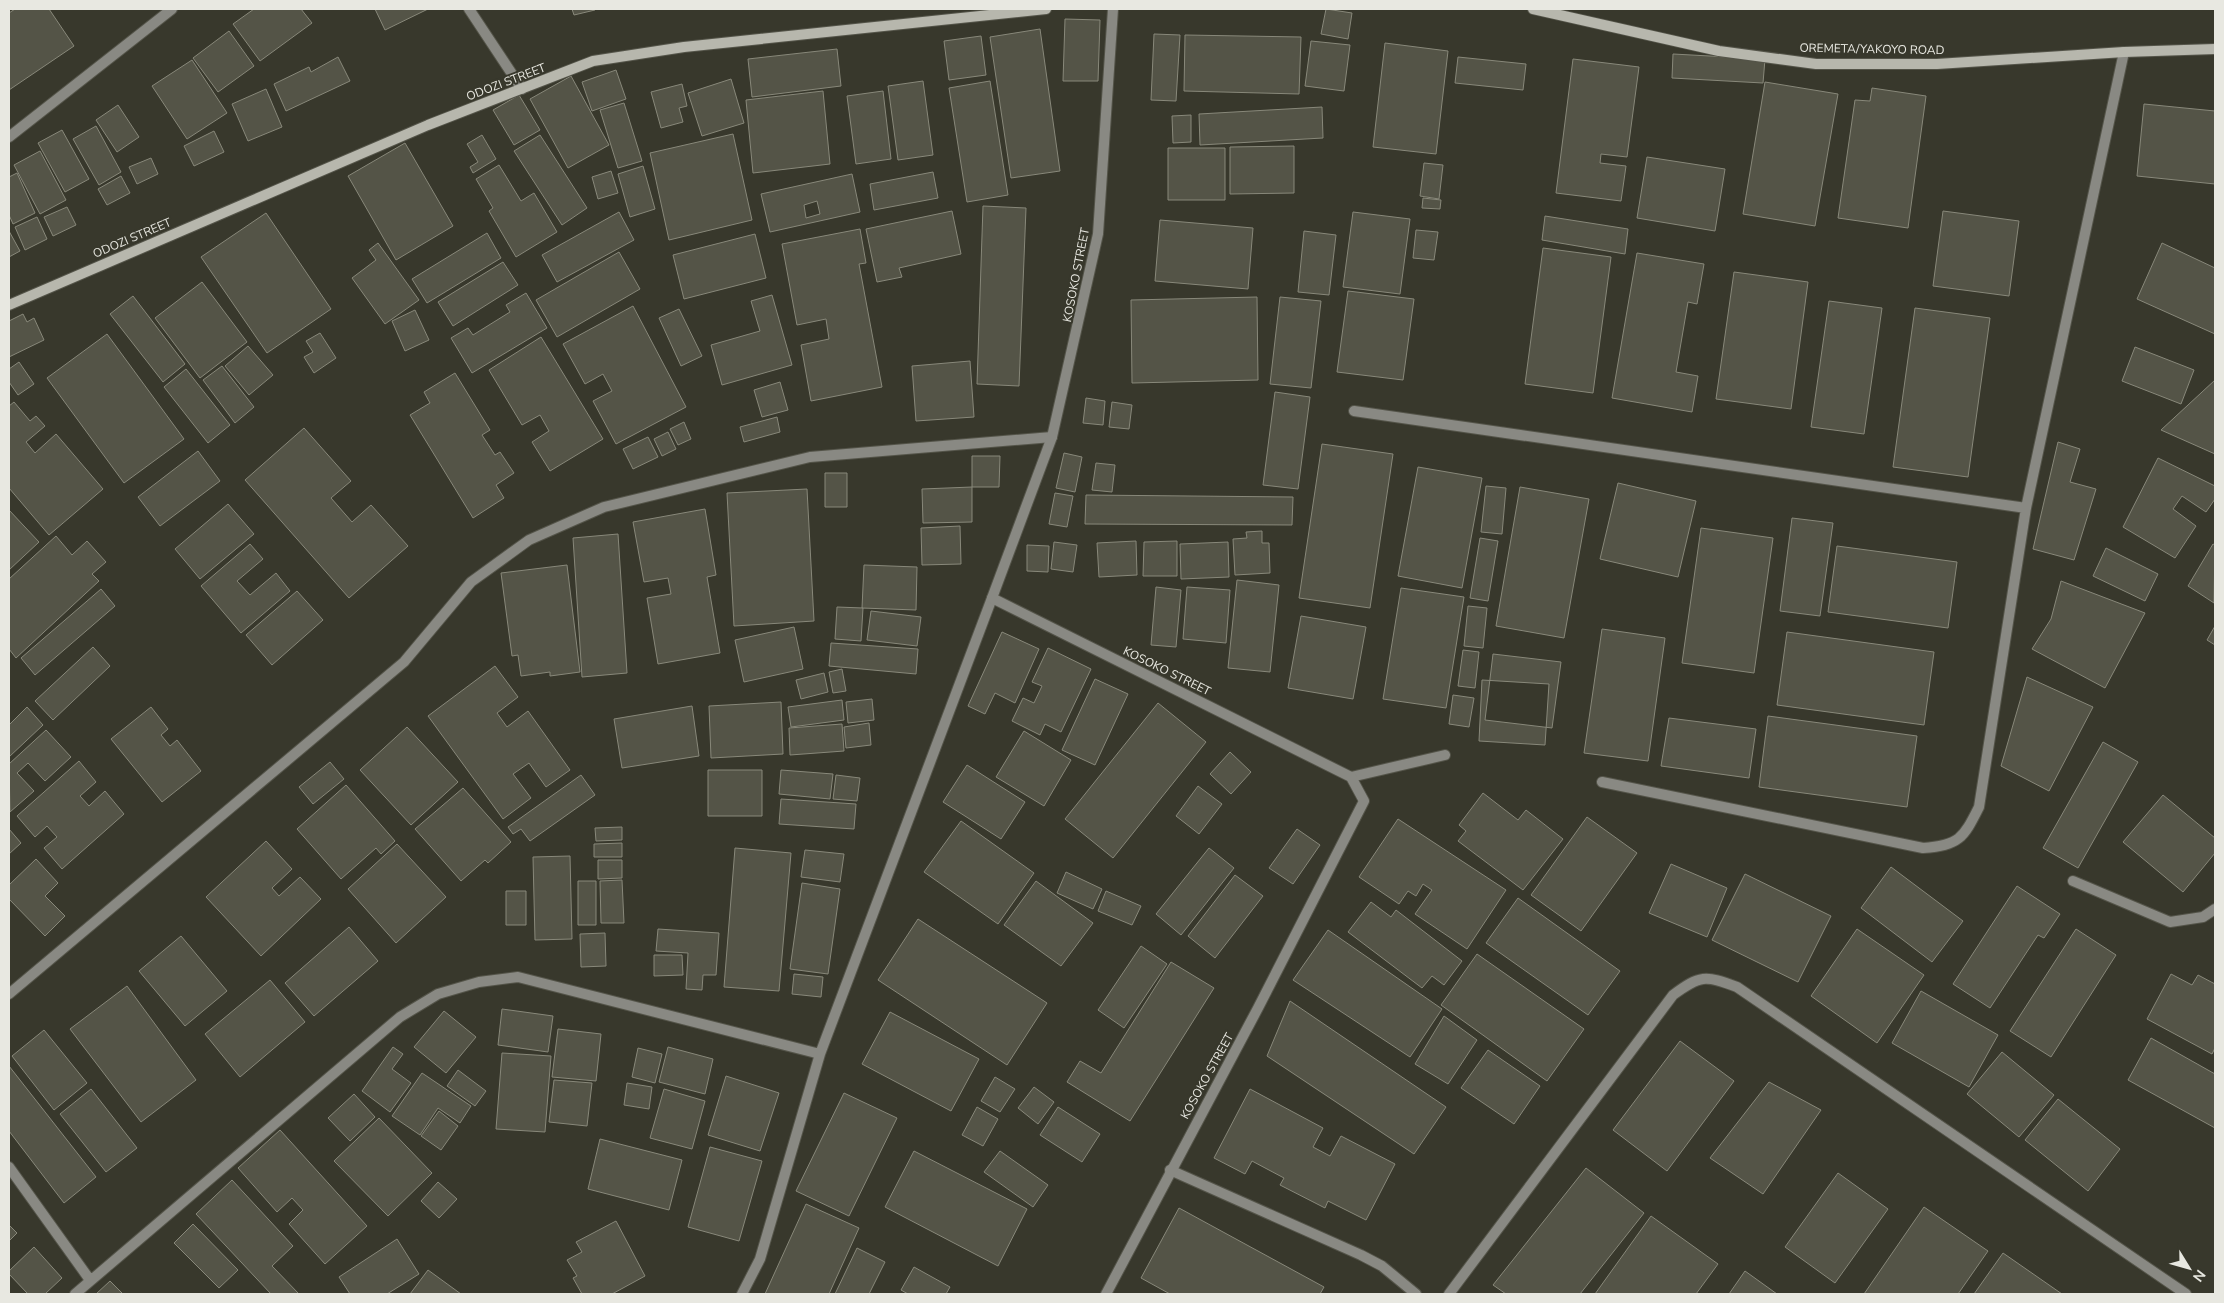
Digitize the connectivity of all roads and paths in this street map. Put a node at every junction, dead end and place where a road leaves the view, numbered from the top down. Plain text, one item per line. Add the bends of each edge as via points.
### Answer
1 (172, 9) edge
2 (469, 9) edge
3 (1046, 9) edge
4 (1112, 9) edge
5 (1533, 9) edge
6 (2215, 49) edge
7 (2124, 52) junction
8 (522, 89) junction
9 (9, 137) edge
10 (9, 305) edge
11 (1354, 411) dead end
12 (1052, 436) junction
13 (2026, 508) junction
14 (992, 598) junction
15 (1445, 754) dead end
16 (1351, 777) junction
17 (1602, 782) dead end
18 (2073, 881) dead end
19 (2215, 909) edge
20 (9, 994) edge
21 (820, 1054) junction
22 (9, 1167) edge
23 (1170, 1170) junction
24 (90, 1280) junction
25 (75, 1294) edge
26 (742, 1294) edge
27 (1106, 1294) edge
28 (1416, 1294) edge
29 (1449, 1294) edge
30 (2186, 1294) edge

1 - 9 street
2 - 8 street
3 - 8 main road, ODOZI STREET via 657,51 593,61
4 - 12 street, KOSOKO STREET via 1098,234
5 - 7 main road, OREMETA/YAKOYO ROAD via 1719,51 1816,64 1937,64
6 - 7 main road, OREMETA/YAKOYO ROAD
7 - 13 street
8 - 10 main road, ODOZI STREET via 428,125
11 - 13 street
12 - 14 street, KOSOKO STREET
12 - 20 street via 810,457 604,508 529,540 471,582 404,662
13 - 17 street via 1978,807 1966,833 1947,846 1923,848
14 - 16 street, KOSOKO STREET
14 - 21 street
15 - 16 street
16 - 23 street, KOSOKO STREET via 1364,801 1258,1008
18 - 19 street via 2170,922 2203,917
21 - 24 street via 518,977 478,982 438,994 400,1017
21 - 26 street via 760,1259
22 - 24 street
23 - 27 street, KOSOKO STREET
23 - 28 street via 1361,1255 1382,1266
24 - 25 street
29 - 30 street via 1673,995 1692,980 1713,978 1736,987

